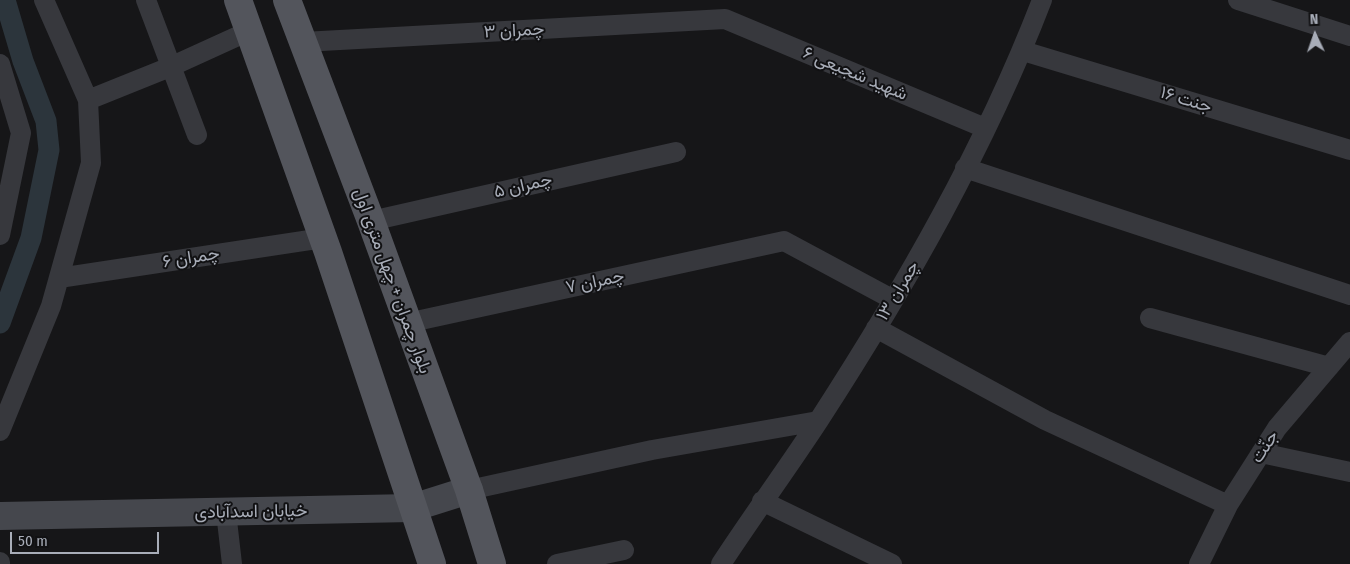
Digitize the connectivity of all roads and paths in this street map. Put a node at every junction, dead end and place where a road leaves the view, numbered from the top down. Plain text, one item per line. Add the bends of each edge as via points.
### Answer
1 (44, 0) edge
2 (146, 0) edge
3 (238, 0) edge
4 (287, 0) edge
5 (1042, 0) edge
6 (1238, 0) edge
7 (725, 19) joint
8 (249, 31) junction
9 (1350, 36) edge
10 (303, 42) junction
11 (1023, 51) junction
12 (0, 64) edge
13 (170, 67) junction
14 (88, 100) junction
15 (985, 128) junction
16 (197, 135) dead end
17 (1350, 150) edge
18 (676, 152) dead end
19 (965, 168) junction
20 (371, 221) junction
21 (0, 235) edge
22 (323, 238) junction
23 (59, 278) junction
24 (1350, 294) edge
25 (892, 299) junction
26 (1150, 318) dead end
27 (406, 323) junction
28 (876, 328) junction
29 (1350, 342) edge
30 (1329, 367) junction
31 (818, 421) junction
32 (0, 431) edge
33 (1261, 453) junction
34 (1350, 472) edge
35 (468, 490) junction
36 (762, 501) junction
37 (1228, 505) junction
38 (412, 508) junction
39 (226, 512) junction
40 (0, 516) edge
41 (624, 550) dead end
42 (232, 564) edge
43 (432, 564) edge
44 (492, 564) edge
45 (557, 564) edge
46 (721, 564) edge
47 (892, 564) edge
48 (1199, 564) edge

1 - 14 street
2 - 13 street
3 - 8 main road
4 - 10 main road, بلوار چمران + چهل متری اول
5 - 11 street, چمران ۱۳
6 - 9 street
7 - 10 street, چمران ۳
7 - 15 street, شهید شجیعی ۶
8 - 13 street
8 - 22 main road
10 - 20 main road, بلوار چمران + چهل متری اول
11 - 15 street, چمران ۱۳
11 - 17 street, جنت ۱۶
12 - 21 street via 21,133
13 - 14 street
13 - 16 street
14 - 23 street via 91,163
15 - 19 street, چمران ۱۳
18 - 20 street, چمران ۵
19 - 24 street
19 - 25 street, چمران ۱۳ via 946,210
20 - 27 main road, بلوار چمران + چهل متری اول
22 - 23 street, چمران ۶
22 - 38 main road
23 - 32 street via 51,306
25 - 27 street, چمران ۷ via 784,241
25 - 28 street, چمران ۱۳
26 - 30 street
27 - 35 main road, بلوار چمران + چهل متری اول
28 - 31 street, چمران ۱۳
28 - 37 street via 1045,420
29 - 30 street, جنّت
30 - 33 street, جنّت via 1277,428
31 - 35 street via 652,450
31 - 36 street, چمران ۱۳
33 - 34 street
33 - 37 street, جنّت
35 - 38 main road, خیابان اسدآبادی
35 - 44 main road, بلوار چمران + چهل متری اول
36 - 46 street, چمران ۱۳
36 - 47 street
37 - 48 street, جنّت
38 - 39 main road, خیابان اسدآبادی
38 - 43 main road
39 - 40 main road, خیابان اسدآبادی
39 - 42 street
41 - 45 street

